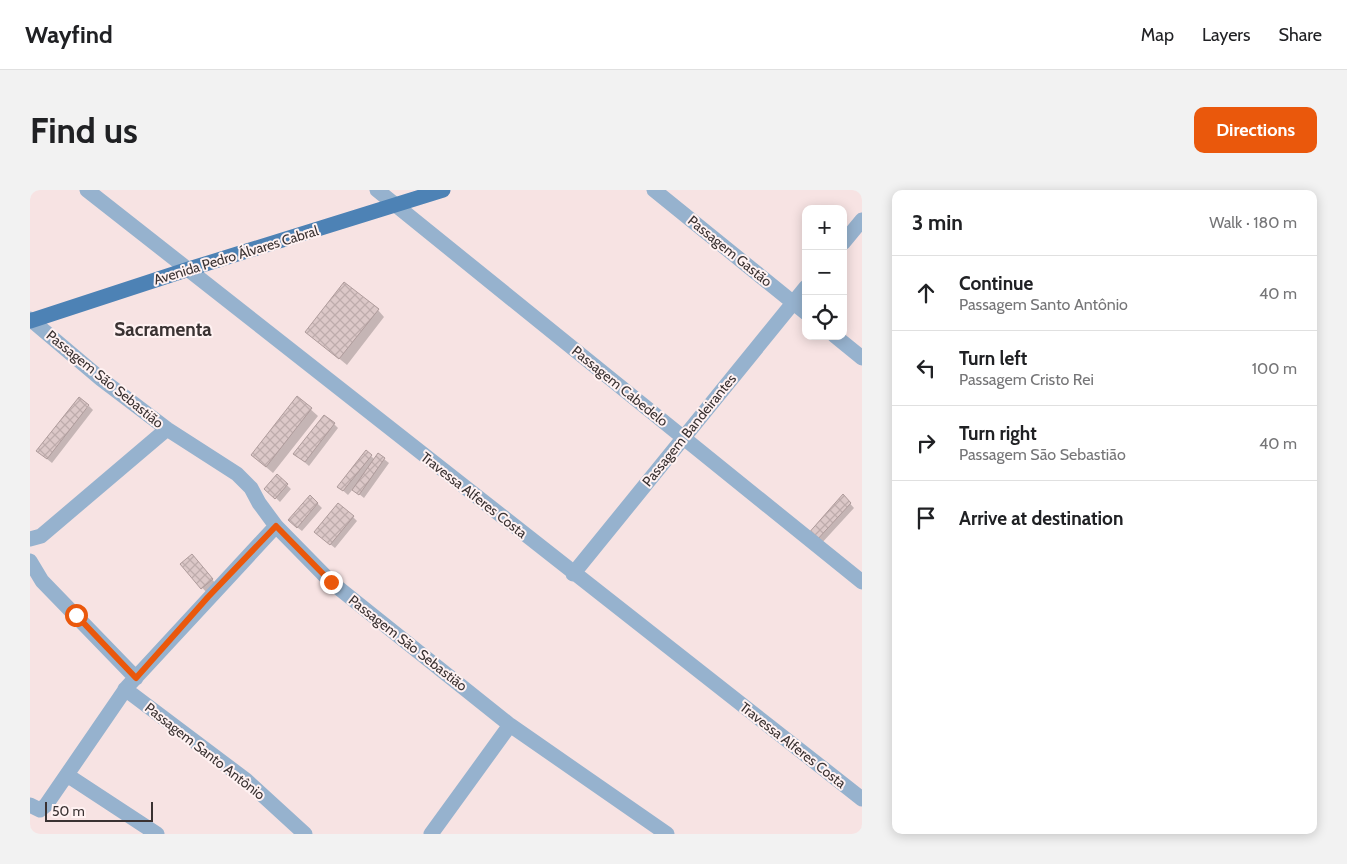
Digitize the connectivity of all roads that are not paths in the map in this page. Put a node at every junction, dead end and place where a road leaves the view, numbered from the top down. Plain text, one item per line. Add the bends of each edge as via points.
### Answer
1 (87, 190) edge
2 (377, 190) edge
3 (443, 190) edge
4 (654, 190) edge
5 (396, 206) junction
6 (862, 220) edge
7 (847, 237) edge
8 (189, 269) junction
9 (802, 292) edge
10 (793, 303) junction
11 (802, 310) edge
12 (31, 320) edge
13 (840, 340) edge
14 (862, 358) edge
15 (167, 429) junction
16 (683, 437) junction
17 (276, 526) junction
18 (30, 539) edge
19 (30, 561) edge
20 (573, 574) junction
21 (862, 582) edge
22 (136, 678) junction
23 (125, 689) junction
24 (510, 725) junction
25 (67, 775) junction
26 (862, 799) edge
27 (35, 807) edge
28 (157, 834) edge
29 (305, 834) edge
30 (431, 834) edge
31 (667, 834) edge

1 - 8 street, Travessa Alferes Costa
2 - 5 street, Passagem Cabedelo
3 - 5 main road, Avenida Pedro Álvares Cabral
4 - 10 street, Passagem Gastão
5 - 8 main road, Avenida Pedro Álvares Cabral
5 - 16 street, Passagem Cabedelo
6 - 7 street
8 - 12 main road, Avenida Pedro Álvares Cabral
8 - 20 street, Travessa Alferes Costa
9 - 10 street, Passagem Bandeirantes
10 - 11 street, Passagem Gastão
10 - 16 street, Passagem Bandeirantes
12 - 15 street, Passagem São Sebastião via 100,379
13 - 14 street
15 - 17 street, Passagem São Sebastião via 237,474 251,488
15 - 18 street via 41,536
16 - 20 street, Passagem Bandeirantes
16 - 21 street, Passagem Cabedelo
17 - 22 street
17 - 24 street, Passagem São Sebastião via 331,582
19 - 22 street via 42,581
20 - 26 street, Travessa Alferes Costa
22 - 23 street
23 - 25 street
23 - 29 street, Passagem Santo Antônio via 246,780
24 - 30 street
24 - 31 street, Passagem São Sebastião
25 - 27 street via 46,805
25 - 28 street

